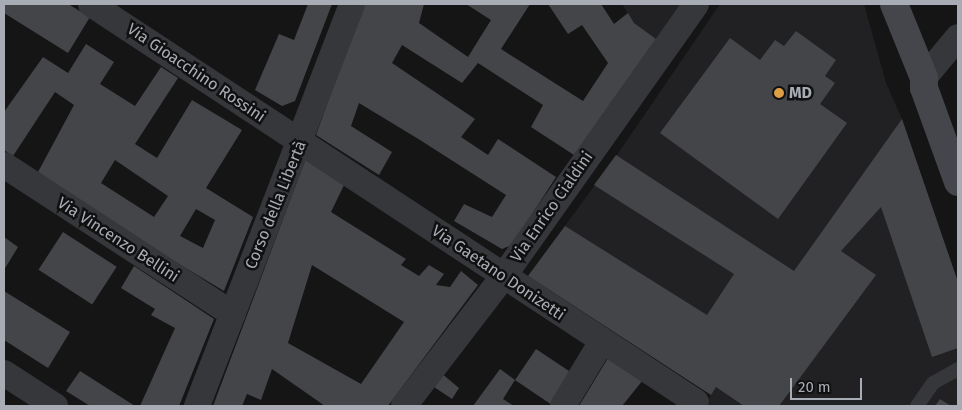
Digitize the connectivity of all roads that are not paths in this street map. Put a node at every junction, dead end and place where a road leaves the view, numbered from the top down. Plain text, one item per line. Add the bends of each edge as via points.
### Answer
1 (91, 4) edge
2 (352, 4) edge
3 (696, 4) edge
4 (894, 4) edge
5 (128, 14) edge
6 (958, 37) edge
7 (924, 78) junction
8 (301, 143) junction
9 (4, 165) edge
10 (958, 182) edge
11 (503, 277) junction
12 (233, 314) junction
13 (601, 343) junction
14 (958, 369) edge
15 (4, 373) edge
16 (696, 402) dead end
17 (55, 406) edge
18 (197, 406) edge
19 (404, 406) edge
20 (563, 406) edge
21 (917, 406) edge

1 - 5 street, Via Gioacchino Rossini
2 - 8 street, Corso della Libertà
3 - 11 street, Via Enrico Cialdini
4 - 7 main road
5 - 8 street, Via Gioacchino Rossini
6 - 7 street
7 - 10 main road via 924,88
8 - 11 street, Via Gaetano Donizetti
8 - 12 street, Corso della Libertà
9 - 12 street, Via Vincenzo Bellini
11 - 13 street, Via Gaetano Donizetti
11 - 19 street, Via Enrico Cialdini
12 - 18 street, Corso della Libertà
13 - 16 street, Via Gaetano Donizetti
13 - 20 street
14 - 21 lane via 933,383
15 - 17 street

